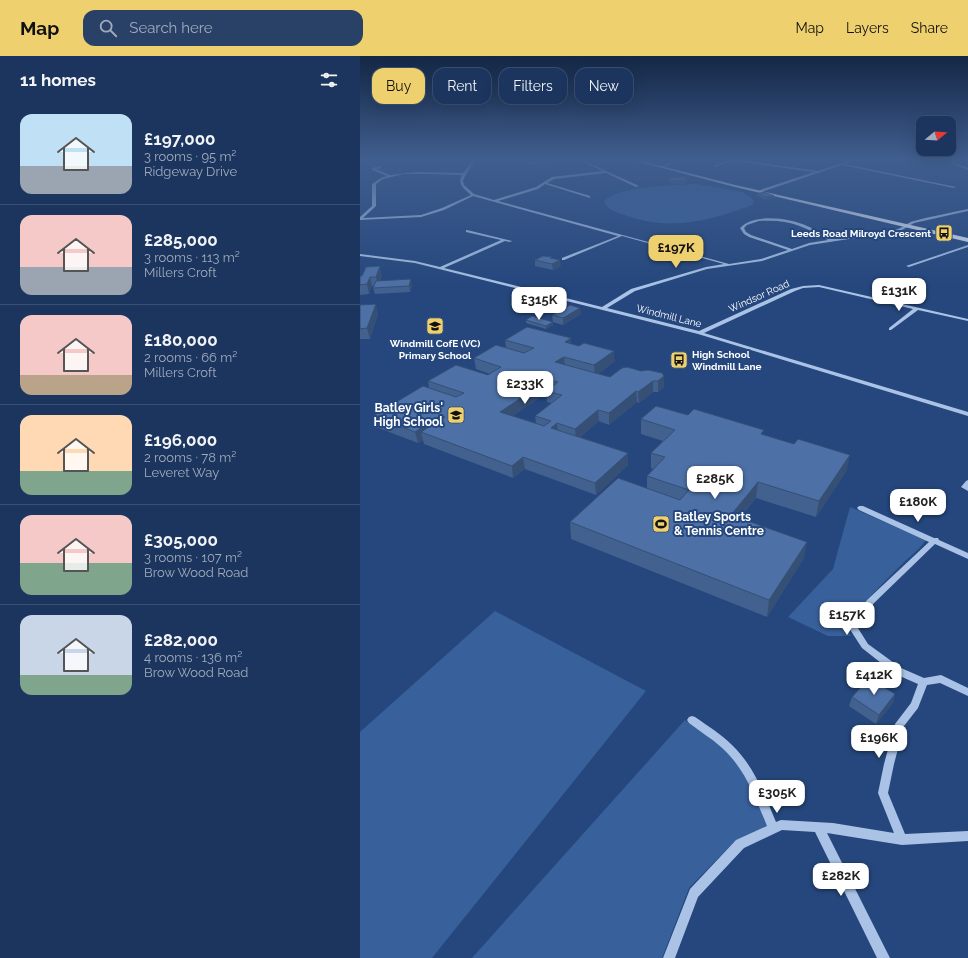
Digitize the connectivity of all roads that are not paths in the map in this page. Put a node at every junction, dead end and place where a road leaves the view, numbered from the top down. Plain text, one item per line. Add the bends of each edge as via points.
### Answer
1 (374, 202) edge
2 (458, 202) edge
3 (498, 202) edge
4 (804, 202) edge
5 (968, 210) edge
6 (360, 219) edge
7 (906, 226) junction
8 (467, 231) dead end
9 (620, 236) junction
10 (504, 240) junction
11 (831, 240) junction
12 (968, 240) edge
13 (510, 241) dead end
14 (968, 246) edge
15 (790, 249) junction
16 (360, 256) edge
17 (563, 259) dead end
18 (730, 264) junction
19 (908, 266) dead end
20 (441, 268) junction
21 (917, 308) junction
22 (603, 309) junction
23 (968, 320) edge
24 (891, 329) dead end
25 (700, 333) junction
26 (968, 414) edge
27 (968, 482) edge
28 (968, 489) edge
29 (861, 508) dead end
30 (935, 540) junction
31 (968, 556) edge
32 (923, 682) junction
33 (968, 692) edge
34 (692, 720) dead end
35 (818, 827) junction
36 (773, 828) junction
37 (968, 836) edge
38 (902, 840) junction
39 (669, 958) edge
40 (884, 958) edge

1 - 6 street via 374,206
2 - 6 street via 421,216
3 - 9 street
4 - 7 main road
5 - 7 street via 913,222
7 - 11 street via 888,232
7 - 12 main road
8 - 10 street
9 - 17 street
9 - 18 street
10 - 13 street
10 - 20 street
11 - 15 street
11 - 15 street via 789,221 757,221 742,228 750,236
14 - 19 street
15 - 18 street via 762,260
16 - 20 street, Windmill Lane via 415,262
18 - 22 street via 707,268 633,290
20 - 22 street, Windmill Lane
21 - 23 street, Windsor Road
21 - 24 street
21 - 25 street, Windsor Road via 833,288 803,287
22 - 25 street, Windmill Lane
25 - 26 street, Windmill Lane
27 - 28 street via 964,488
29 - 30 street
30 - 31 street
30 - 32 street via 860,611 851,625 865,646 880,658 898,671
32 - 33 street via 940,679
32 - 38 street via 915,705 900,724 883,793
34 - 36 street via 729,747 742,762 755,784
35 - 36 street via 781,825
35 - 38 street
35 - 40 street
36 - 39 street via 740,844 694,893
37 - 38 street

